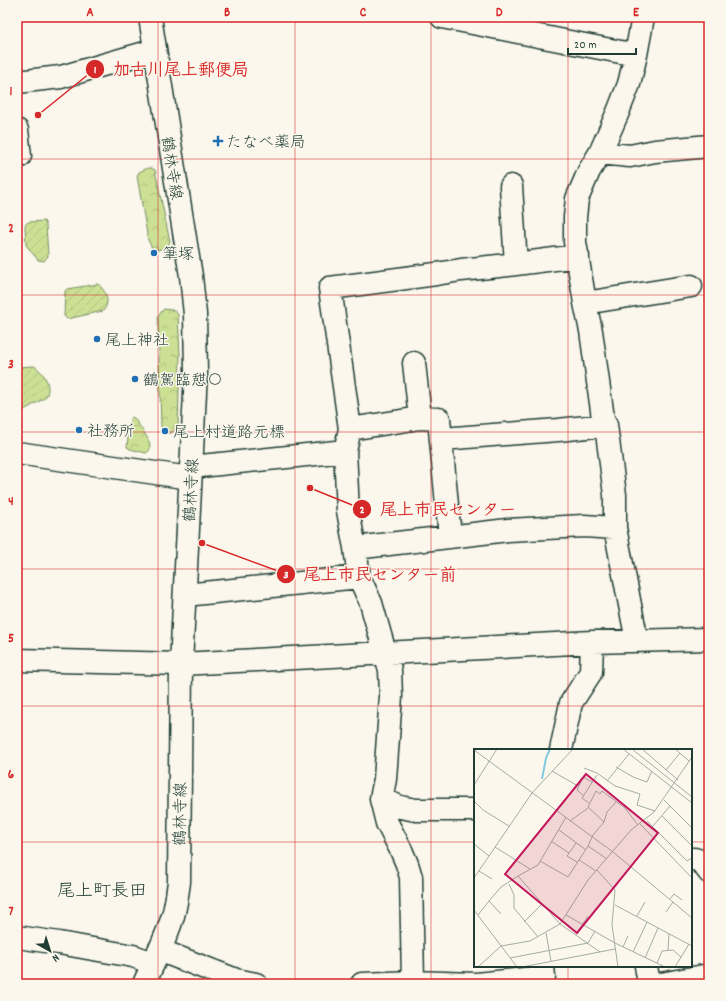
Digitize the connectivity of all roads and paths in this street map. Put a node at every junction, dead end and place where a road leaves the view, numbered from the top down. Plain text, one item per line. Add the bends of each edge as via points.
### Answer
1 (150, 17) edge
2 (442, 17) edge
3 (643, 17) edge
4 (155, 50) junction
5 (636, 55) junction
6 (17, 82) edge
7 (17, 130) edge
8 (709, 146) edge
9 (600, 153) junction
10 (20, 156) dead end
11 (511, 186) dead end
12 (578, 256) junction
13 (516, 264) junction
14 (691, 286) dead end
15 (585, 303) junction
16 (414, 363) dead end
17 (420, 418) junction
18 (606, 425) junction
19 (350, 429) junction
20 (442, 439) junction
21 (345, 451) junction
22 (17, 453) edge
23 (190, 473) junction
24 (615, 528) junction
25 (450, 537) junction
26 (355, 548) junction
27 (358, 577) junction
28 (185, 595) junction
29 (709, 640) edge
30 (637, 641) junction
31 (592, 642) junction
32 (386, 653) junction
33 (17, 660) edge
34 (181, 664) junction
35 (561, 749) edge
36 (381, 799) junction
37 (474, 810) edge
38 (692, 859) edge
39 (709, 872) edge
40 (17, 937) edge
41 (156, 957) junction
42 (646, 967) edge
43 (709, 975) edge
44 (544, 976) edge
45 (412, 982) junction
46 (144, 984) edge
47 (256, 984) edge
48 (362, 984) edge
49 (476, 984) edge
50 (649, 984) edge
51 (661, 984) edge

1 - 4 street, 鶴林寺線
2 - 5 street
3 - 5 street
4 - 6 street via 61,77
4 - 23 street, 鶴林寺線 via 195,314 196,373
5 - 9 street via 629,84
7 - 10 street
8 - 9 street via 630,156
9 - 12 street via 577,199 575,242
11 - 13 street
12 - 13 street
12 - 15 street
13 - 19 street via 330,288
14 - 15 street
15 - 18 street
16 - 17 street
17 - 19 street
17 - 20 street via 439,419
18 - 20 street
18 - 24 street via 615,495
19 - 21 street
20 - 25 street
21 - 23 street
21 - 26 street via 348,510
22 - 23 street
23 - 28 street, 鶴林寺線
24 - 25 street via 584,526 508,530
24 - 30 street
25 - 26 street
26 - 27 street
27 - 28 street
27 - 32 street via 372,603
28 - 34 street, 鶴林寺線
29 - 30 street
30 - 31 street
31 - 32 street
31 - 35 street via 592,672 571,703
32 - 34 street
32 - 36 street via 390,670 391,696 385,779
33 - 34 street
34 - 41 street, 鶴林寺線 via 179,882 172,920
36 - 37 street via 416,810
36 - 45 street via 387,823 411,877
38 - 39 street via 702,862
40 - 41 street via 133,956
41 - 46 street, 鶴林寺線
41 - 47 street
42 - 50 street
43 - 51 street
44 - 49 street
45 - 48 street
45 - 49 street

